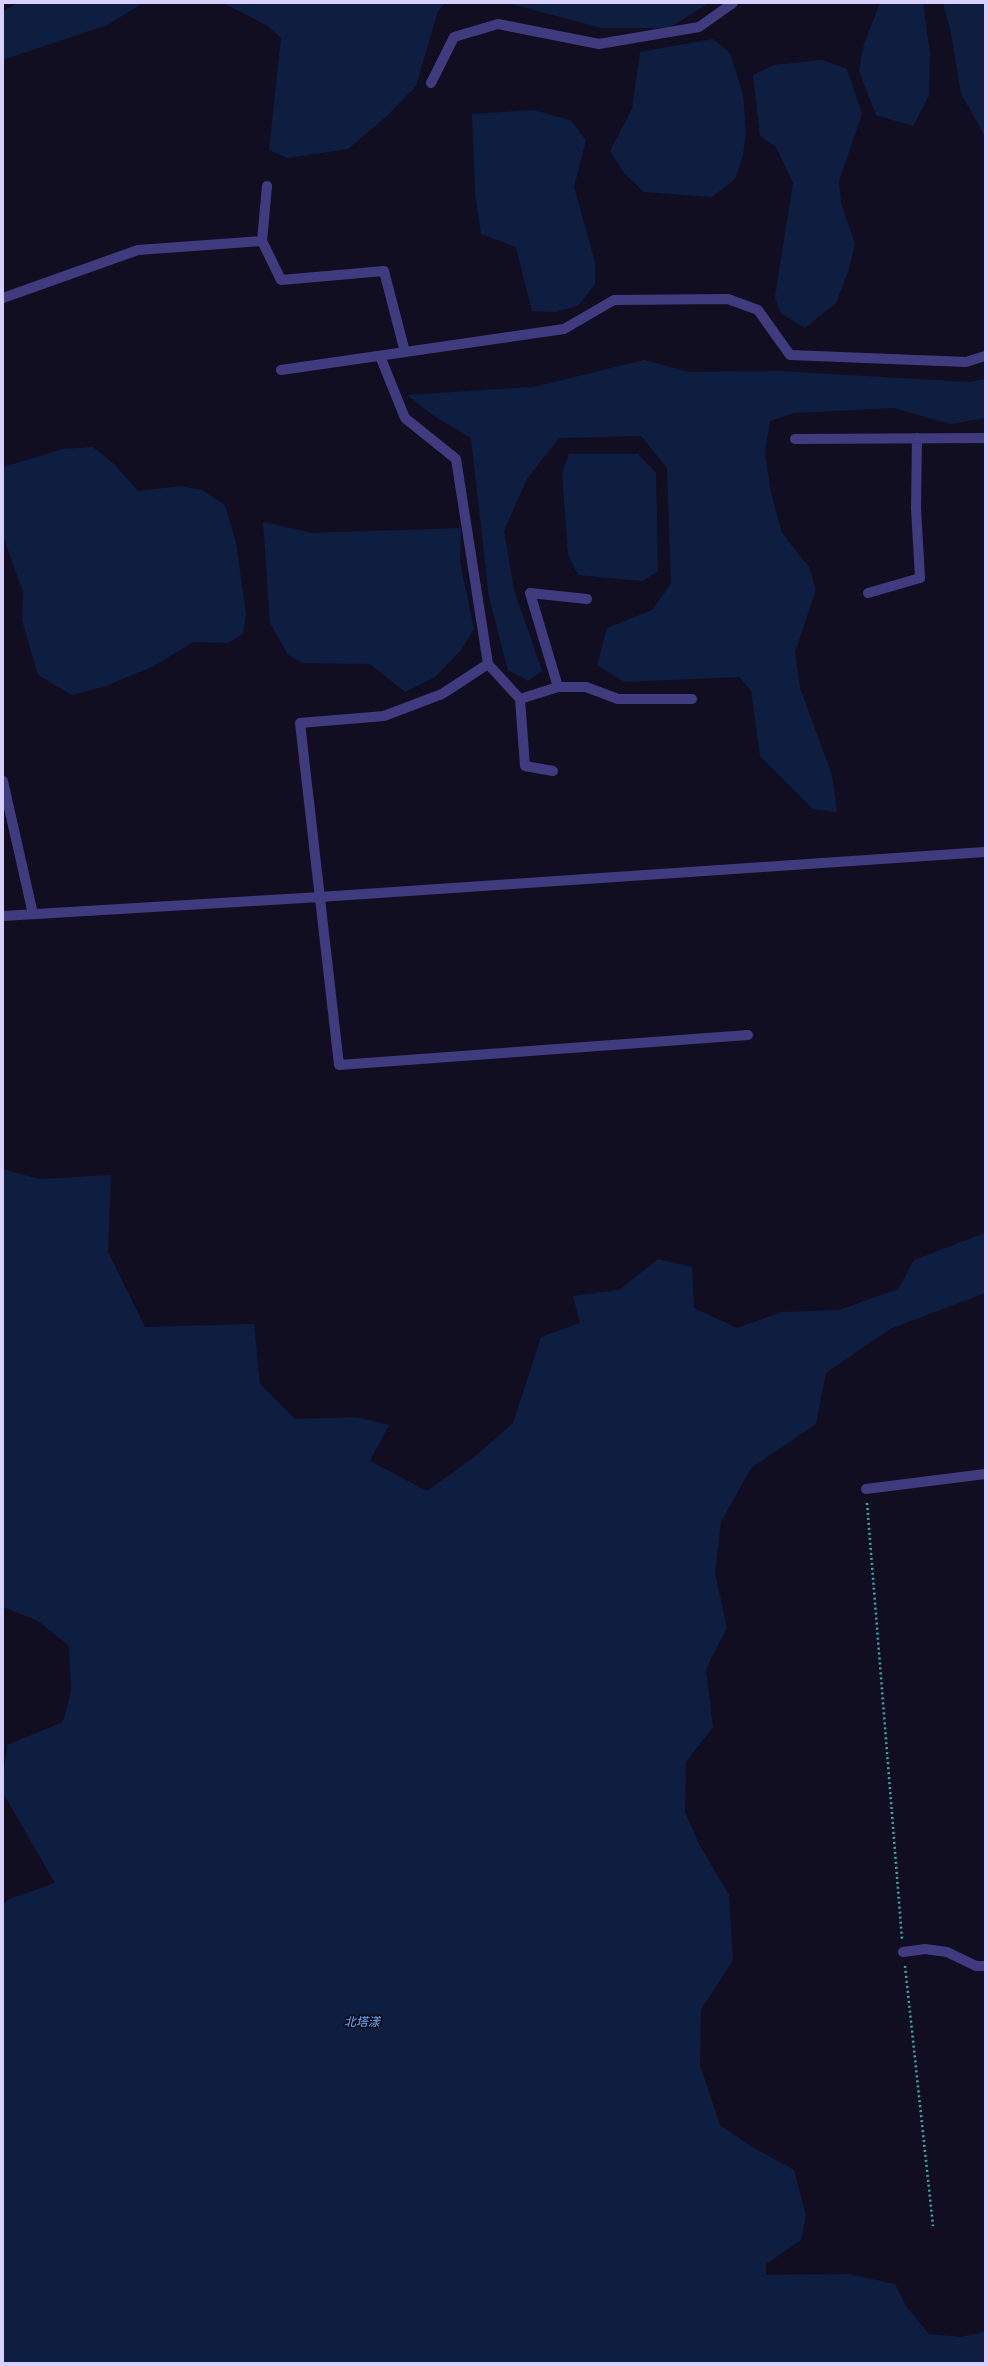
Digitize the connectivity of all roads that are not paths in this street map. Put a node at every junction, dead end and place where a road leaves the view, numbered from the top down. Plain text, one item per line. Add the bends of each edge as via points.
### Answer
1 (733, 3) edge
2 (431, 83) dead end
3 (267, 186) dead end
4 (262, 241) junction
5 (3, 298) edge
6 (405, 352) junction
7 (380, 356) junction
8 (985, 356) edge
9 (281, 370) dead end
10 (917, 438) junction
11 (985, 438) edge
12 (795, 439) dead end
13 (868, 593) dead end
14 (587, 599) dead end
15 (488, 664) junction
16 (558, 687) junction
17 (520, 699) junction
18 (692, 699) dead end
19 (553, 771) dead end
20 (3, 781) edge
21 (985, 852) edge
22 (320, 897) junction
23 (33, 914) junction
24 (3, 916) edge
25 (748, 1035) dead end
26 (985, 1474) edge
27 (866, 1489) road end
28 (903, 1952) road end
29 (985, 1966) edge

1 - 2 street via 699,27 599,44 498,24 454,37
3 - 4 street
4 - 5 street via 138,250
4 - 6 street via 281,280 384,271
6 - 7 street
6 - 8 street via 564,329 614,300 728,299 758,310 790,355 966,362
7 - 9 street
7 - 15 street via 405,418 456,459
10 - 11 street
10 - 12 street
10 - 13 street via 916,508 920,578
14 - 16 street via 530,594
15 - 17 street
15 - 22 street via 442,694 384,716 300,723
16 - 17 street
16 - 18 street via 586,688 618,699
17 - 19 street via 525,766
20 - 23 street
21 - 22 street
22 - 23 street
22 - 25 street via 339,1065
23 - 24 street
26 - 27 street
28 - 29 street via 925,1949 947,1952 976,1966

